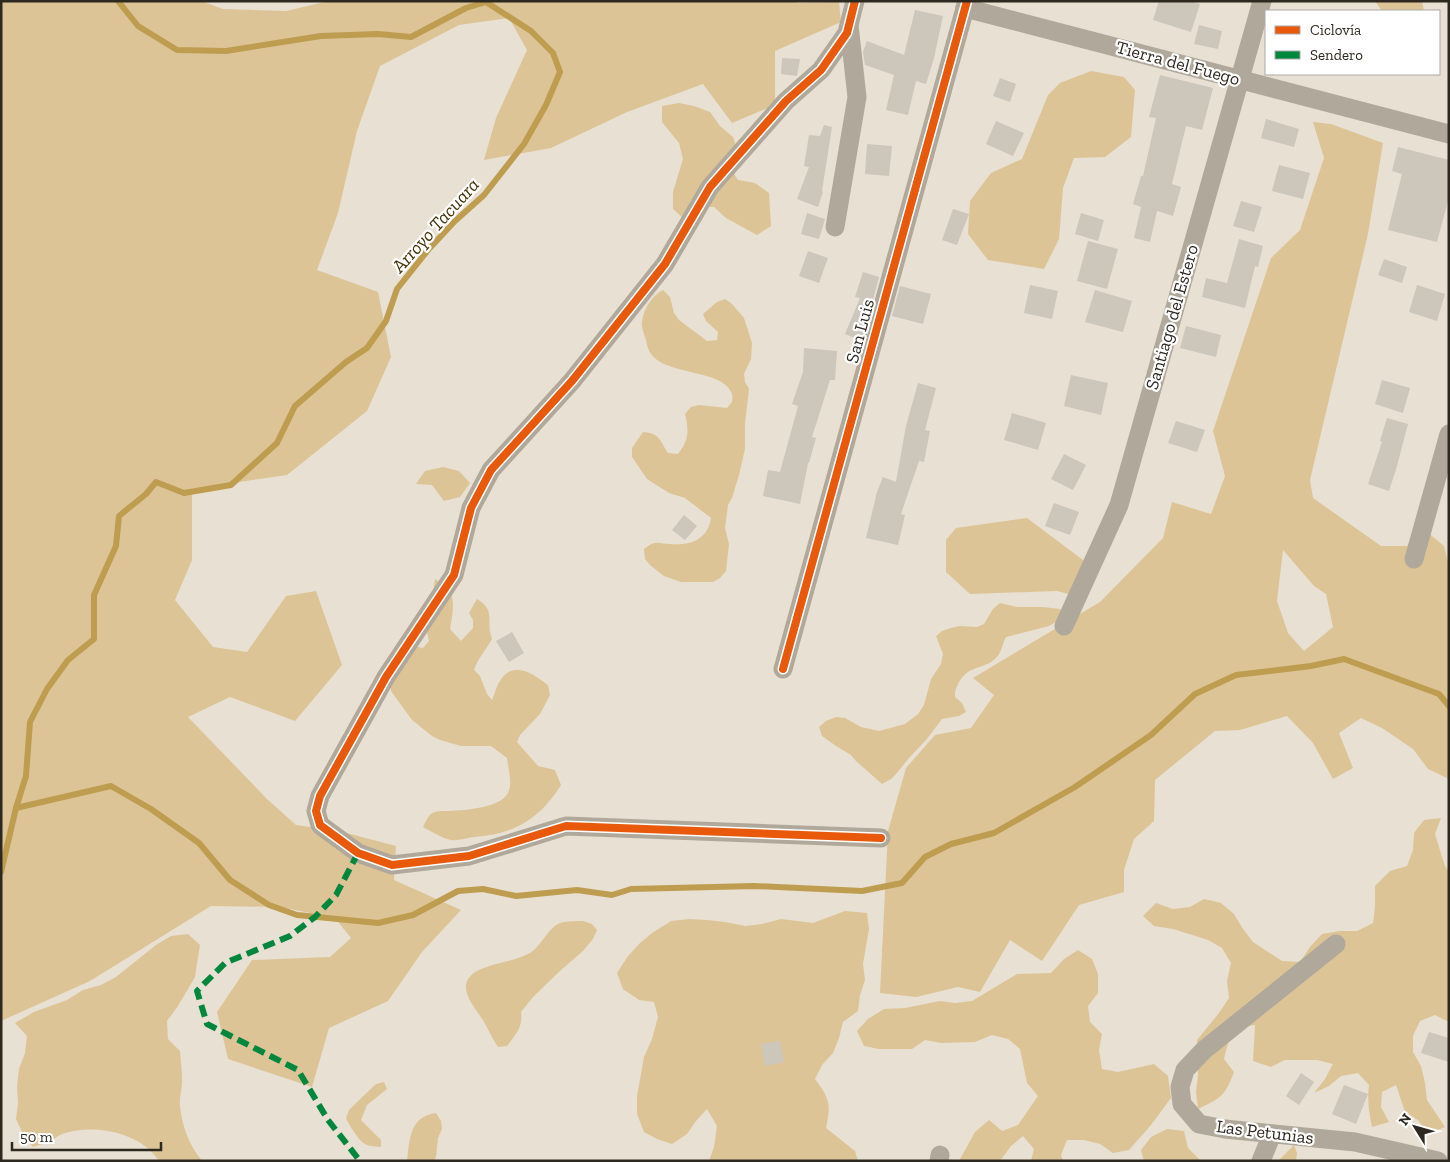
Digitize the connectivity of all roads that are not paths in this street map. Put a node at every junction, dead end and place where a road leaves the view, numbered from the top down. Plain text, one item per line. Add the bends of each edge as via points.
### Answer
1 (855, 1) edge
2 (1262, 1) edge
3 (966, 4) edge
4 (849, 25) junction
5 (1239, 78) junction
6 (1449, 134) edge
7 (835, 227) dead end
8 (1449, 434) edge
9 (1414, 560) dead end
10 (1064, 626) dead end
11 (783, 669) dead end
12 (881, 838) dead end
13 (1336, 944) dead end
14 (1272, 1134) junction
15 (1261, 1161) edge
16 (1438, 1161) edge

1 - 4 street
2 - 5 street, Santiago del Estero
3 - 5 street, Tierra del Fuego
3 - 11 street, San Luis
4 - 7 street via 857,97
4 - 12 street via 847,33 821,70 786,101 710,186 665,264 572,381 491,470 471,508 454,575 386,676 320,796 316,811 320,825 358,853 392,865 469,856 566,826
5 - 6 street, Tierra del Fuego
5 - 10 street, Santiago del Estero via 1119,505
8 - 9 street
13 - 14 street, Las Petunias via 1204,1050 1185,1070 1180,1087 1182,1104 1199,1124
14 - 15 street
14 - 16 street, Las Petunias via 1355,1142

